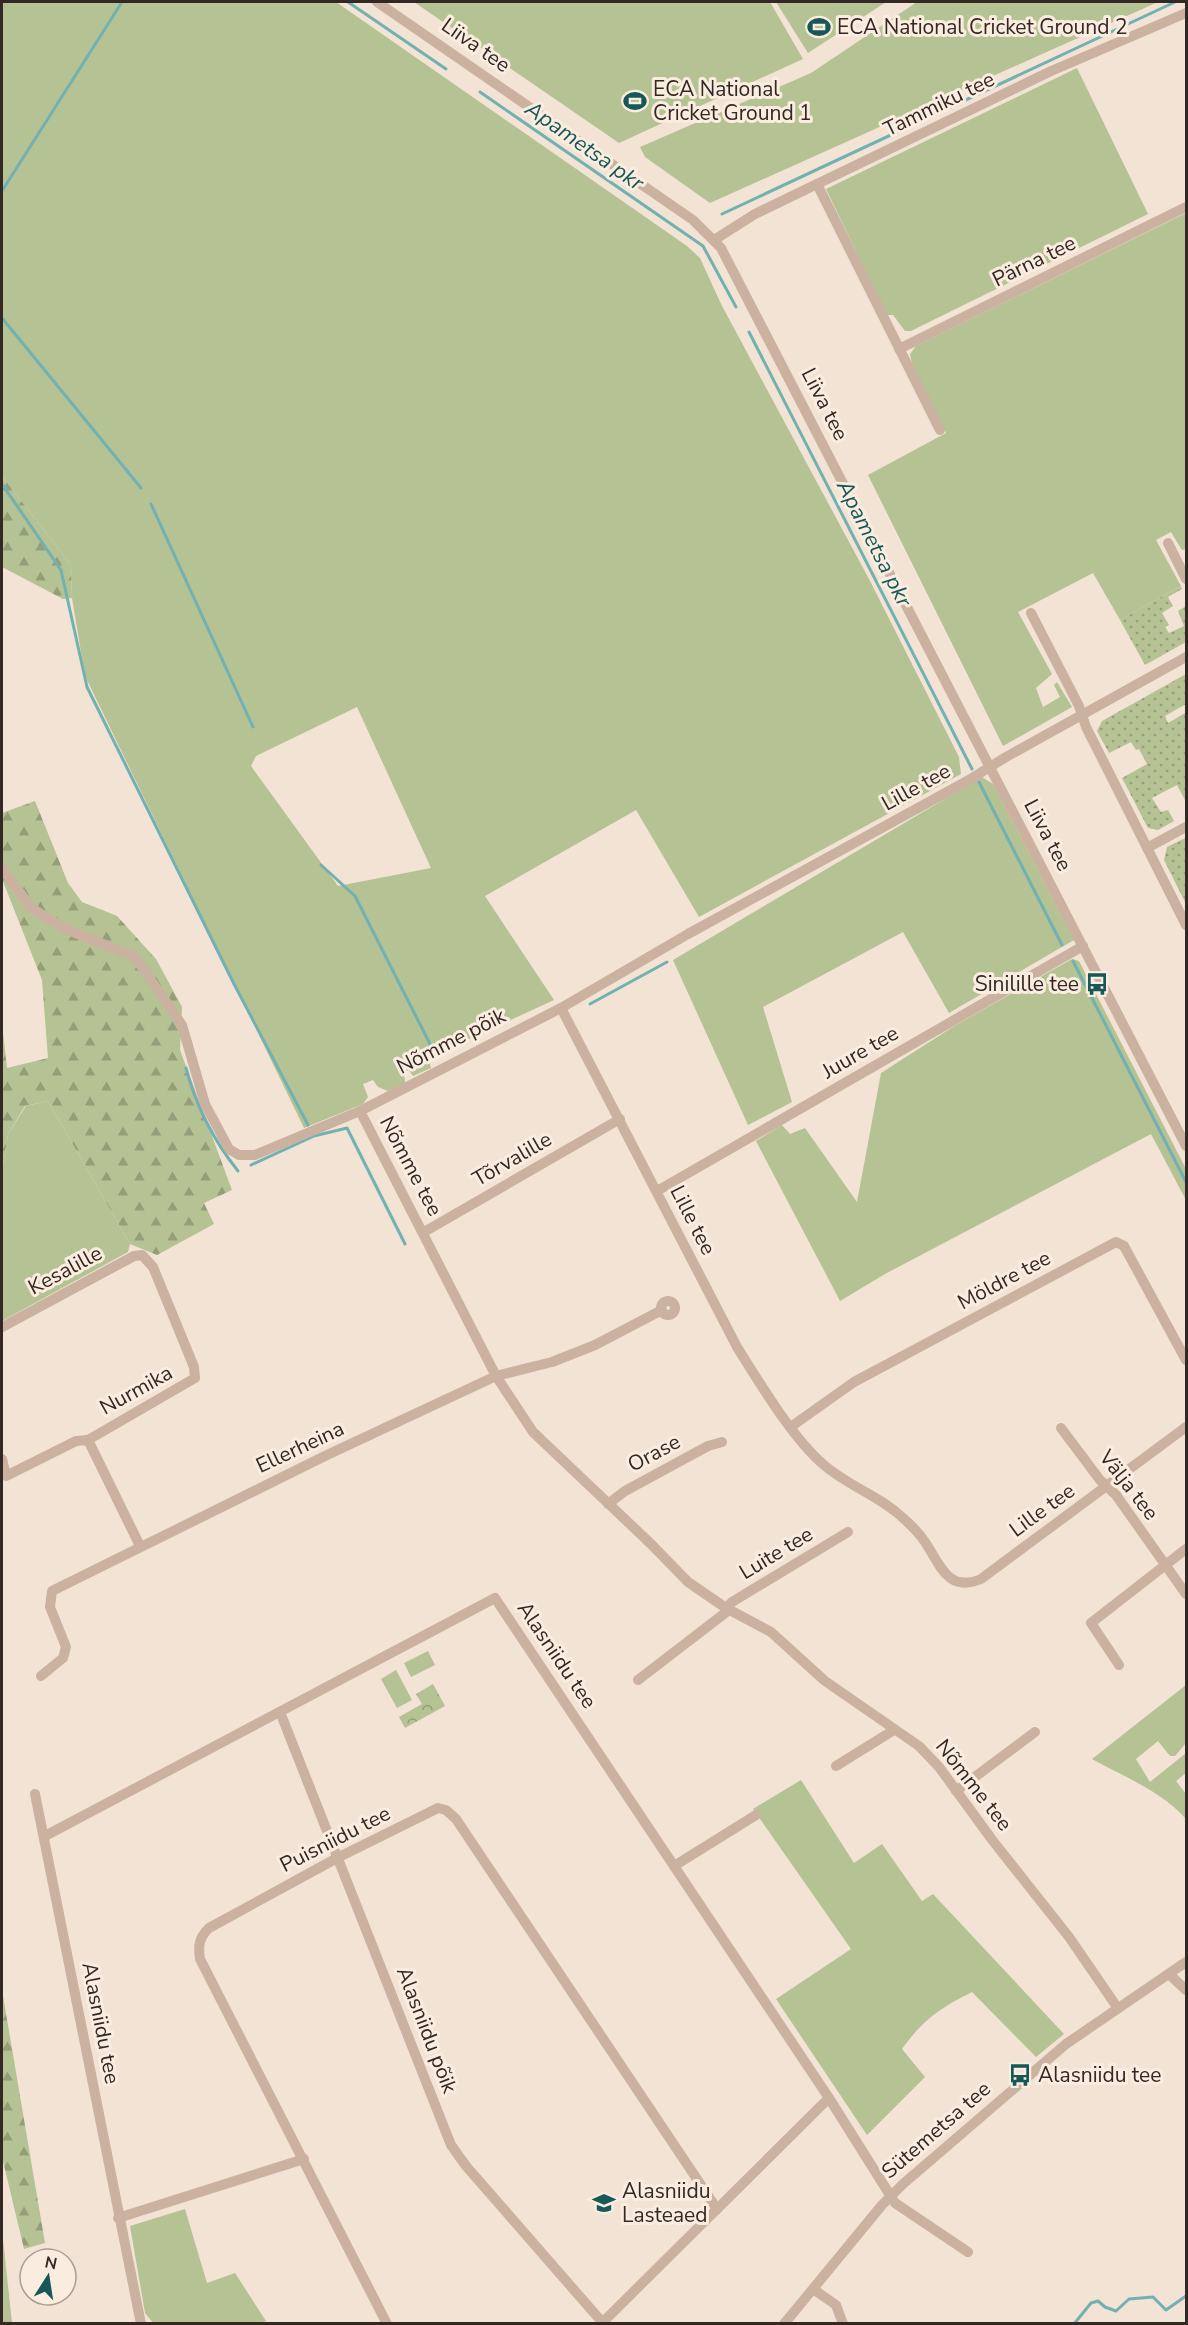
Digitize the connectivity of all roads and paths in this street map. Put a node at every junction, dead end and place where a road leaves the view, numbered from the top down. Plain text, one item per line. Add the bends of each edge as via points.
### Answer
1 (377, 2) edge
2 (1186, 13) edge
3 (817, 184) junction
4 (1186, 207) edge
5 (714, 240) junction
6 (899, 349) junction
7 (940, 430) dead end
8 (1168, 543) dead end
9 (1186, 579) edge
10 (1031, 613) dead end
11 (1186, 657) edge
12 (1082, 716) junction
13 (990, 766) junction
14 (1186, 827) edge
15 (1147, 848) junction
16 (2, 868) edge
17 (1186, 924) edge
18 (1083, 946) junction
19 (561, 1008) junction
20 (360, 1111) junction
21 (620, 1119) junction
22 (1186, 1146) edge
23 (657, 1191) junction
24 (424, 1232) junction
25 (148, 1260) joint
26 (662, 1310) dead end
27 (2, 1328) edge
28 (1186, 1360) edge
29 (496, 1376) junction
30 (792, 1426) junction
31 (1186, 1427) edge
32 (1061, 1428) dead end
33 (88, 1440) junction
34 (722, 1442) dead end
35 (2, 1459) edge
36 (1107, 1486) junction
37 (608, 1504) junction
38 (848, 1533) dead end
39 (141, 1546) junction
40 (1186, 1550) edge
41 (1165, 1566) junction
42 (1186, 1594) edge
43 (728, 1609) junction
44 (1119, 1665) dead end
45 (41, 1676) dead end
46 (638, 1680) dead end
47 (280, 1712) junction
48 (894, 1730) junction
49 (1035, 1732) dead end
50 (836, 1766) dead end
51 (956, 1791) junction
52 (35, 1794) dead end
53 (756, 1815) dead end
54 (45, 1836) junction
55 (339, 1857) junction
56 (674, 1866) junction
57 (1186, 1962) edge
58 (1170, 1975) junction
59 (1186, 1990) edge
60 (1117, 2007) junction
61 (829, 2098) junction
62 (304, 2159) junction
63 (892, 2195) junction
64 (717, 2209) junction
65 (118, 2218) junction
66 (968, 2252) dead end
67 (813, 2289) junction
68 (602, 2323) edge
69 (141, 2324) edge
70 (387, 2324) edge
71 (784, 2324) edge
72 (843, 2324) edge

1 - 5 street, Liiva tee via 684,213
2 - 3 street, Tammiku tee via 1049,72
3 - 5 street, Tammiku tee via 730,227
3 - 6 street
4 - 6 street, Pärna tee
5 - 13 street, Liiva tee via 732,265
6 - 7 street
8 - 9 street
10 - 12 street
11 - 12 street, Lille tee
12 - 13 street, Lille tee
12 - 15 street
13 - 18 street, Liiva tee
13 - 19 street, Lille tee
14 - 15 street
15 - 17 street
16 - 20 street, Nõmme tee via 31,908 66,929 135,957 182,1025 205,1104 229,1149 238,1155 255,1155
18 - 22 street, Liiva tee
18 - 23 street, Juure tee
19 - 20 street, Nõmme põik
19 - 21 street, Lille tee
20 - 24 street, Nõmme tee
21 - 23 street, Lille tee
21 - 24 street, Tõrvalille
23 - 30 street, Lille tee via 737,1347
24 - 29 street, Nõmme tee
25 - 27 street, Kesalille via 142,1255 134,1256
25 - 33 street, Nurmika via 194,1367 195,1378
26 - 29 street, Ellerheina via 595,1345 552,1362
28 - 30 street, Möldre tee via 1124,1246 1116,1242 854,1382
29 - 37 street, Nõmme tee via 533,1432
29 - 39 street, Ellerheina
30 - 36 street, Lille tee via 823,1465 902,1516 925,1542 944,1574 964,1583 981,1579
31 - 36 street, Lille tee
32 - 36 street, Välja tee
33 - 35 street via 76,1441 6,1476
33 - 39 street, Nurmika
34 - 37 street, Orase via 625,1491
36 - 41 street, Välja tee
37 - 43 street, Nõmme tee via 688,1582
38 - 43 street, Luite tee via 732,1602
39 - 45 street, Ellerheina via 52,1591 51,1607 66,1647 63,1658
40 - 41 street
41 - 42 street, Välja tee
41 - 44 street via 1091,1623
43 - 46 street
43 - 48 street, Nõmme tee via 771,1632 825,1681
47 - 54 street, Alasniidu tee
47 - 55 street, Alasniidu põik
47 - 56 street, Alasniidu tee via 495,1598
48 - 50 street
48 - 51 street, Nõmme tee via 919,1746
49 - 51 street
51 - 60 street, Nõmme tee via 1069,1937
52 - 54 street, Alasniidu tee
53 - 56 street
54 - 65 street, Alasniidu tee
55 - 62 street, Puisniidu tee via 209,1928 198,1946 200,1959
55 - 64 street, Puisniidu tee via 438,1808 456,1819
55 - 68 street, Alasniidu põik via 451,2145
56 - 61 street, Alasniidu tee
57 - 58 street
58 - 59 street
58 - 60 street, Sütemetsa tee
60 - 63 street, Sütemetsa tee via 1066,2044
61 - 63 street, Alasniidu tee
61 - 64 street
62 - 65 street
62 - 70 street, Puisniidu tee
63 - 66 street, Alasniidu tee via 895,2203
63 - 67 street, Sütemetsa tee
64 - 68 street
65 - 69 street, Alasniidu tee
67 - 71 street, Sütemetsa tee
67 - 72 street via 836,2305

